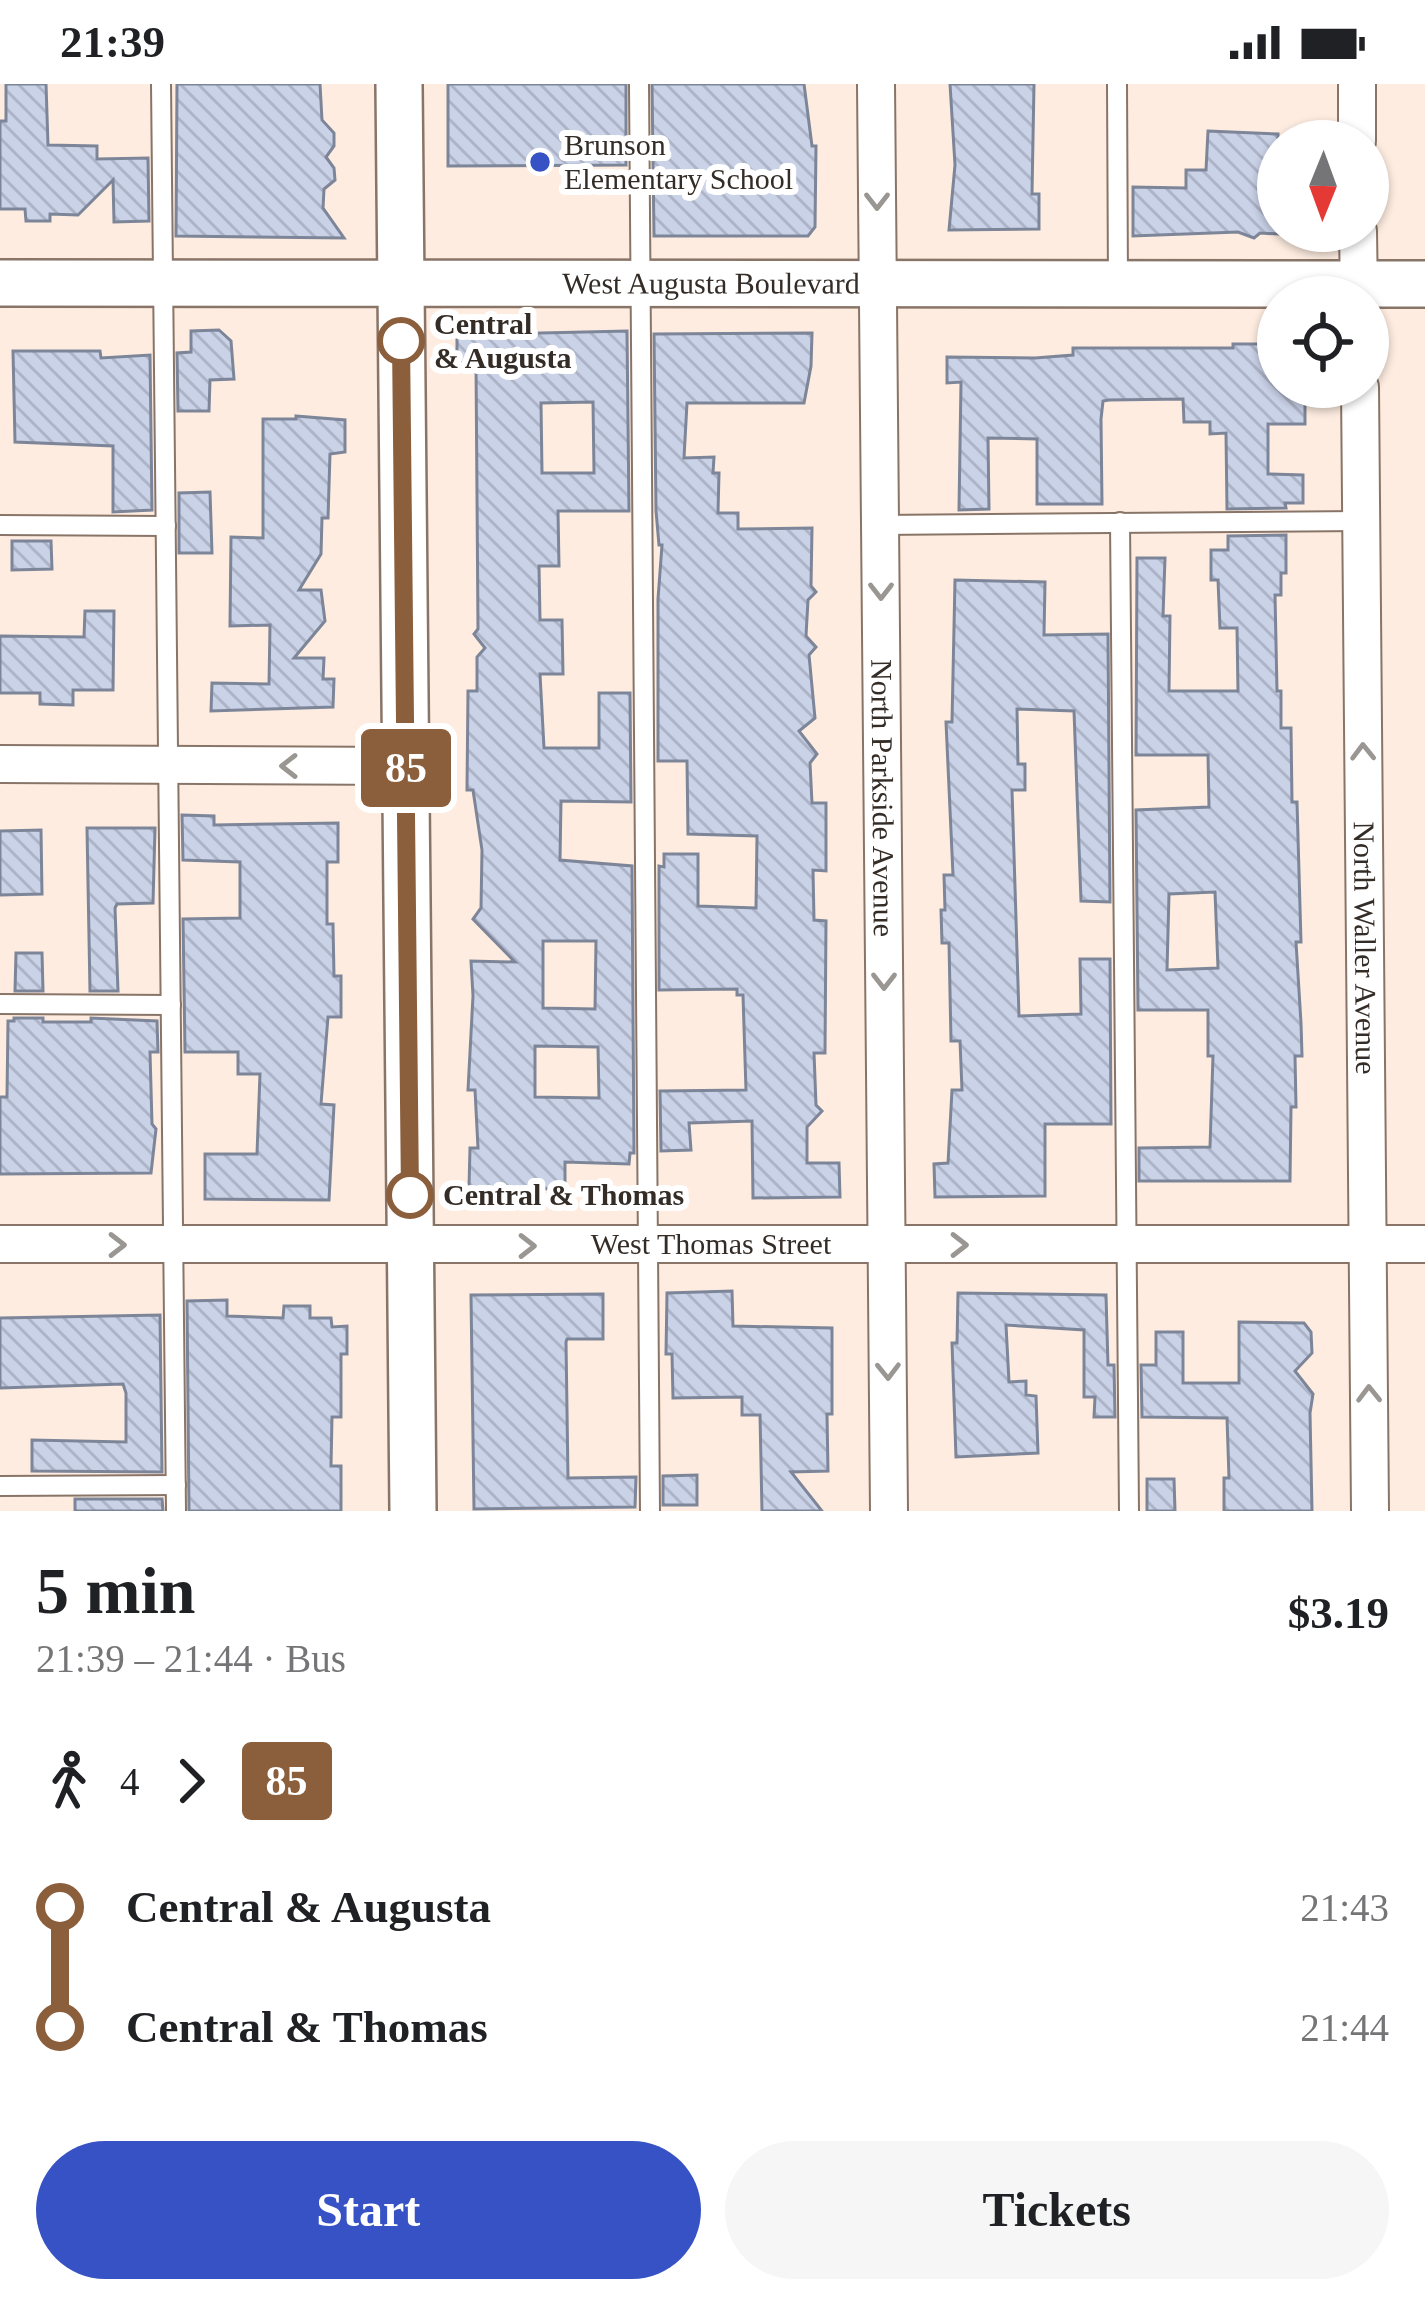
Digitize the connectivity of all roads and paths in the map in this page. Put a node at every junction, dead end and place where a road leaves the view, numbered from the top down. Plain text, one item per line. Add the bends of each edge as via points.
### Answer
1 (161, 84) edge
2 (399, 84) edge
3 (639, 84) edge
4 (876, 84) edge
5 (1117, 84) edge
6 (1357, 84) edge
7 (1358, 120) edge
8 (0, 283) edge
9 (163, 283) junction
10 (401, 284) junction
11 (641, 284) junction
12 (878, 284) junction
13 (1118, 284) junction
14 (1425, 284) edge
15 (1257, 287) edge
16 (1389, 287) edge
17 (1360, 408) edge
18 (1361, 521) junction
19 (1120, 522) junction
20 (880, 524) junction
21 (0, 525) edge
22 (166, 526) junction
23 (0, 764) edge
24 (168, 765) junction
25 (406, 766) junction
26 (0, 1004) edge
27 (171, 1005) junction
28 (0, 1244) edge
29 (1126, 1244) junction
30 (1367, 1244) junction
31 (1425, 1244) edge
32 (173, 1245) junction
33 (647, 1245) junction
34 (887, 1245) junction
35 (410, 1246) junction
36 (176, 1485) junction
37 (0, 1486) edge
38 (176, 1511) edge
39 (413, 1511) edge
40 (650, 1511) edge
41 (889, 1511) edge
42 (1129, 1511) edge
43 (1370, 1511) edge

1 - 9 lane
2 - 10 street
3 - 11 lane
4 -> 12 street, North Parkside Avenue
5 - 13 lane
6 - 7 street
8 - 9 street, West Augusta Boulevard
9 - 10 street, West Augusta Boulevard
9 - 22 lane
10 - 11 street, West Augusta Boulevard
10 - 25 street
11 - 12 street, West Augusta Boulevard
11 - 33 lane
12 - 13 street, West Augusta Boulevard
12 - 20 street, North Parkside Avenue
13 - 15 street, West Augusta Boulevard
14 - 16 street, West Augusta Boulevard
17 - 18 street, North Waller Avenue
18 - 19 lane
30 -> 18 street, North Waller Avenue
19 - 20 lane
19 - 29 lane
20 -> 34 street, North Parkside Avenue
21 - 22 lane
22 - 24 lane
23 - 24 street
25 -> 24 street
24 - 27 lane
25 - 35 street
26 - 27 lane
27 - 32 lane
28 -> 32 street, West Thomas Street
29 - 30 street, West Thomas Street
34 -> 29 street, West Thomas Street
29 - 42 lane
30 - 31 street, West Thomas Street
43 -> 30 street, North Waller Avenue
32 - 35 street, West Thomas Street
32 - 36 lane
33 - 34 street, West Thomas Street
35 -> 33 street, West Thomas Street
33 - 40 lane
34 -> 41 street, North Parkside Avenue
35 - 39 street
36 - 37 lane
36 - 38 lane

